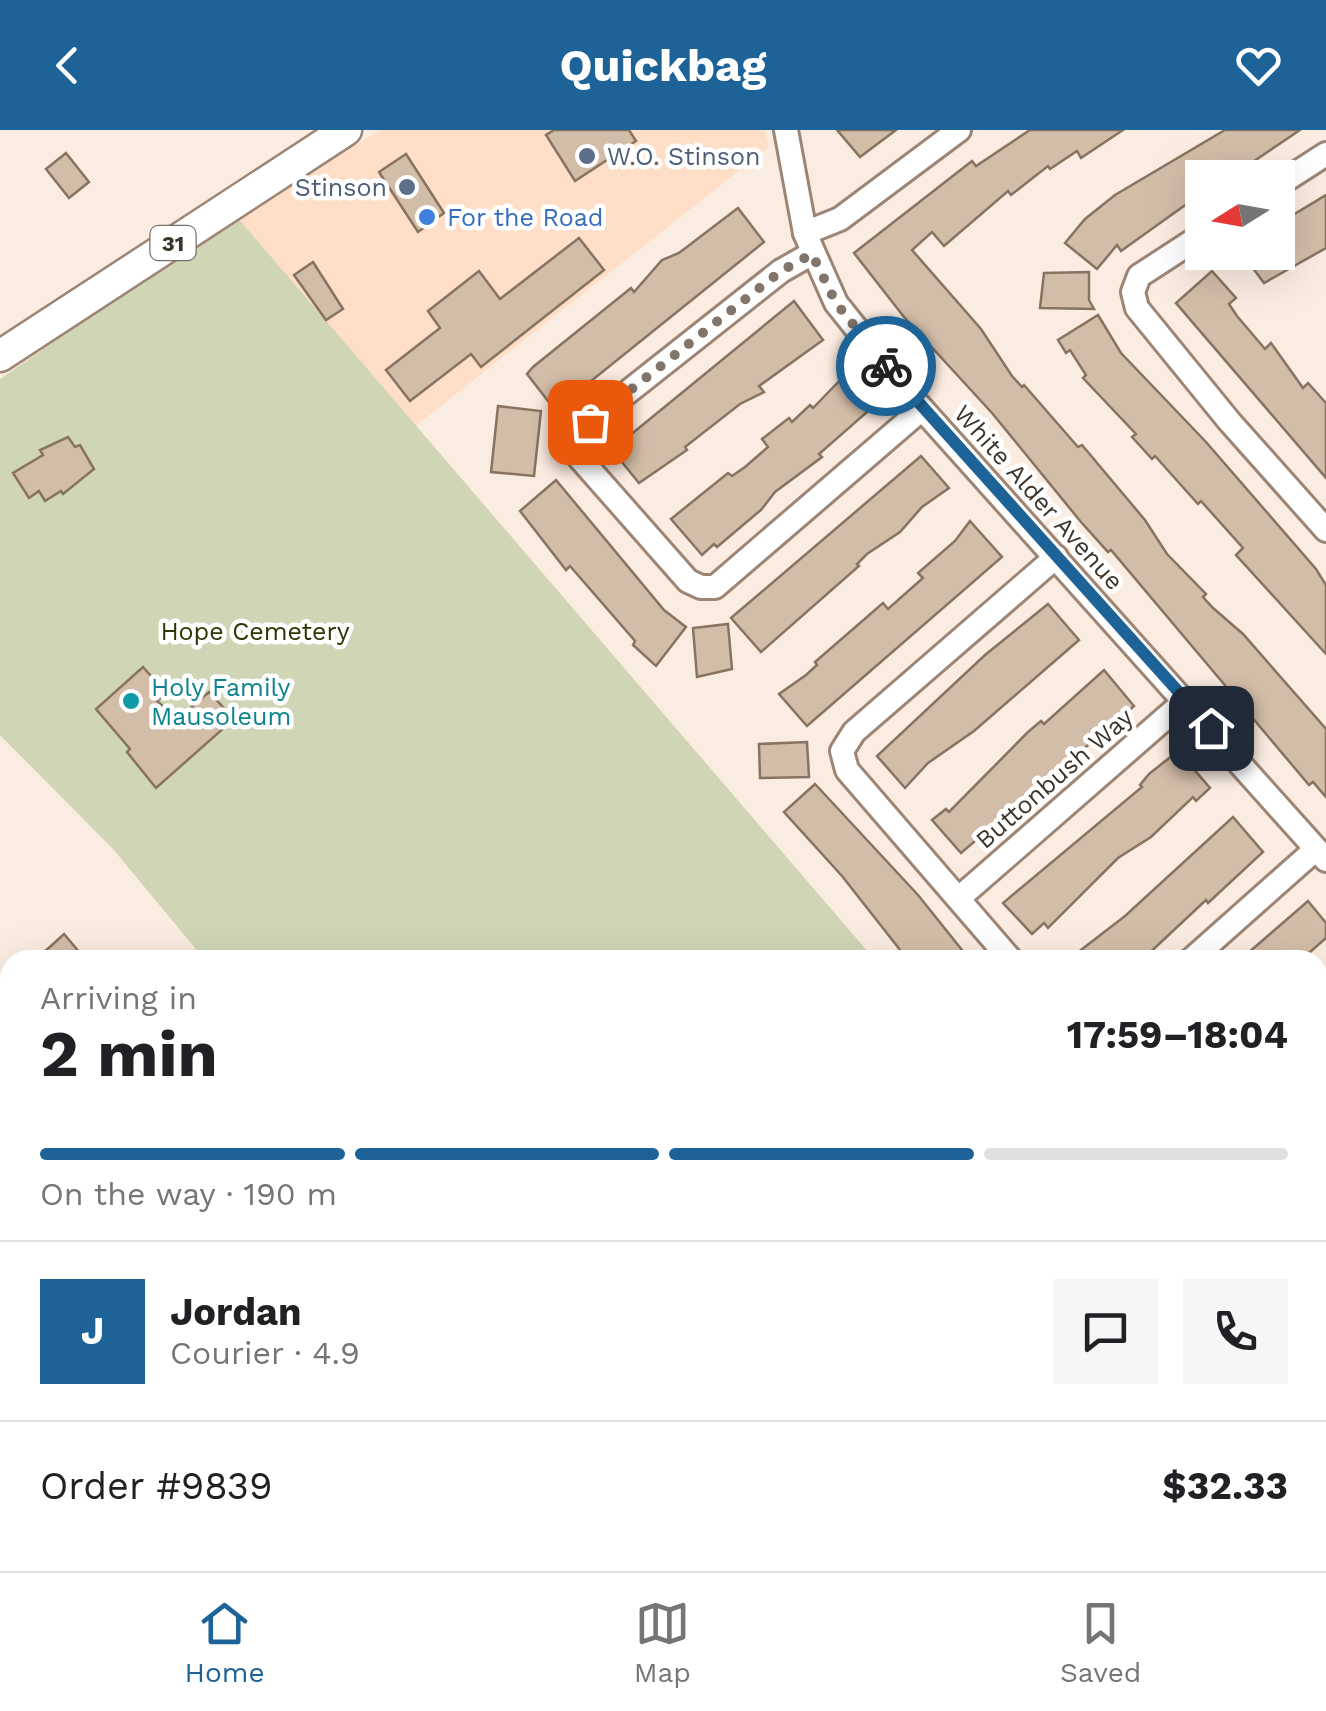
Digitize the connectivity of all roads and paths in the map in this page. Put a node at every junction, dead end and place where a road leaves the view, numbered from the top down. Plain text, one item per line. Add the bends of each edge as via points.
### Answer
1 (346, 130) edge
2 (786, 130) edge
3 (959, 130) edge
4 (1326, 154) edge
5 (1295, 175) edge
6 (808, 243) junction
7 (1185, 246) edge
8 (0, 356) edge
9 (922, 409) junction
10 (1326, 530) edge
11 (1056, 557) junction
12 (1186, 700) junction
13 (1321, 855) edge
14 (959, 898) junction
15 (1003, 950) edge
16 (1203, 950) edge

1 - 8 main road, 31
2 - 6 street, White Alder Avenue
3 - 6 street
4 - 5 street
6 - 9 street, White Alder Avenue via 836,303
6 - 9 street via 590,422 576,438 577,455 688,581 714,587
7 - 10 street via 1140,276 1133,292 1138,308
9 - 11 street, White Alder Avenue
11 - 12 street, White Alder Avenue
11 - 14 street via 854,732 842,750 847,770
12 - 13 street, White Alder Avenue
12 - 14 street, Buttonbush Way
13 - 16 street
14 - 15 street

